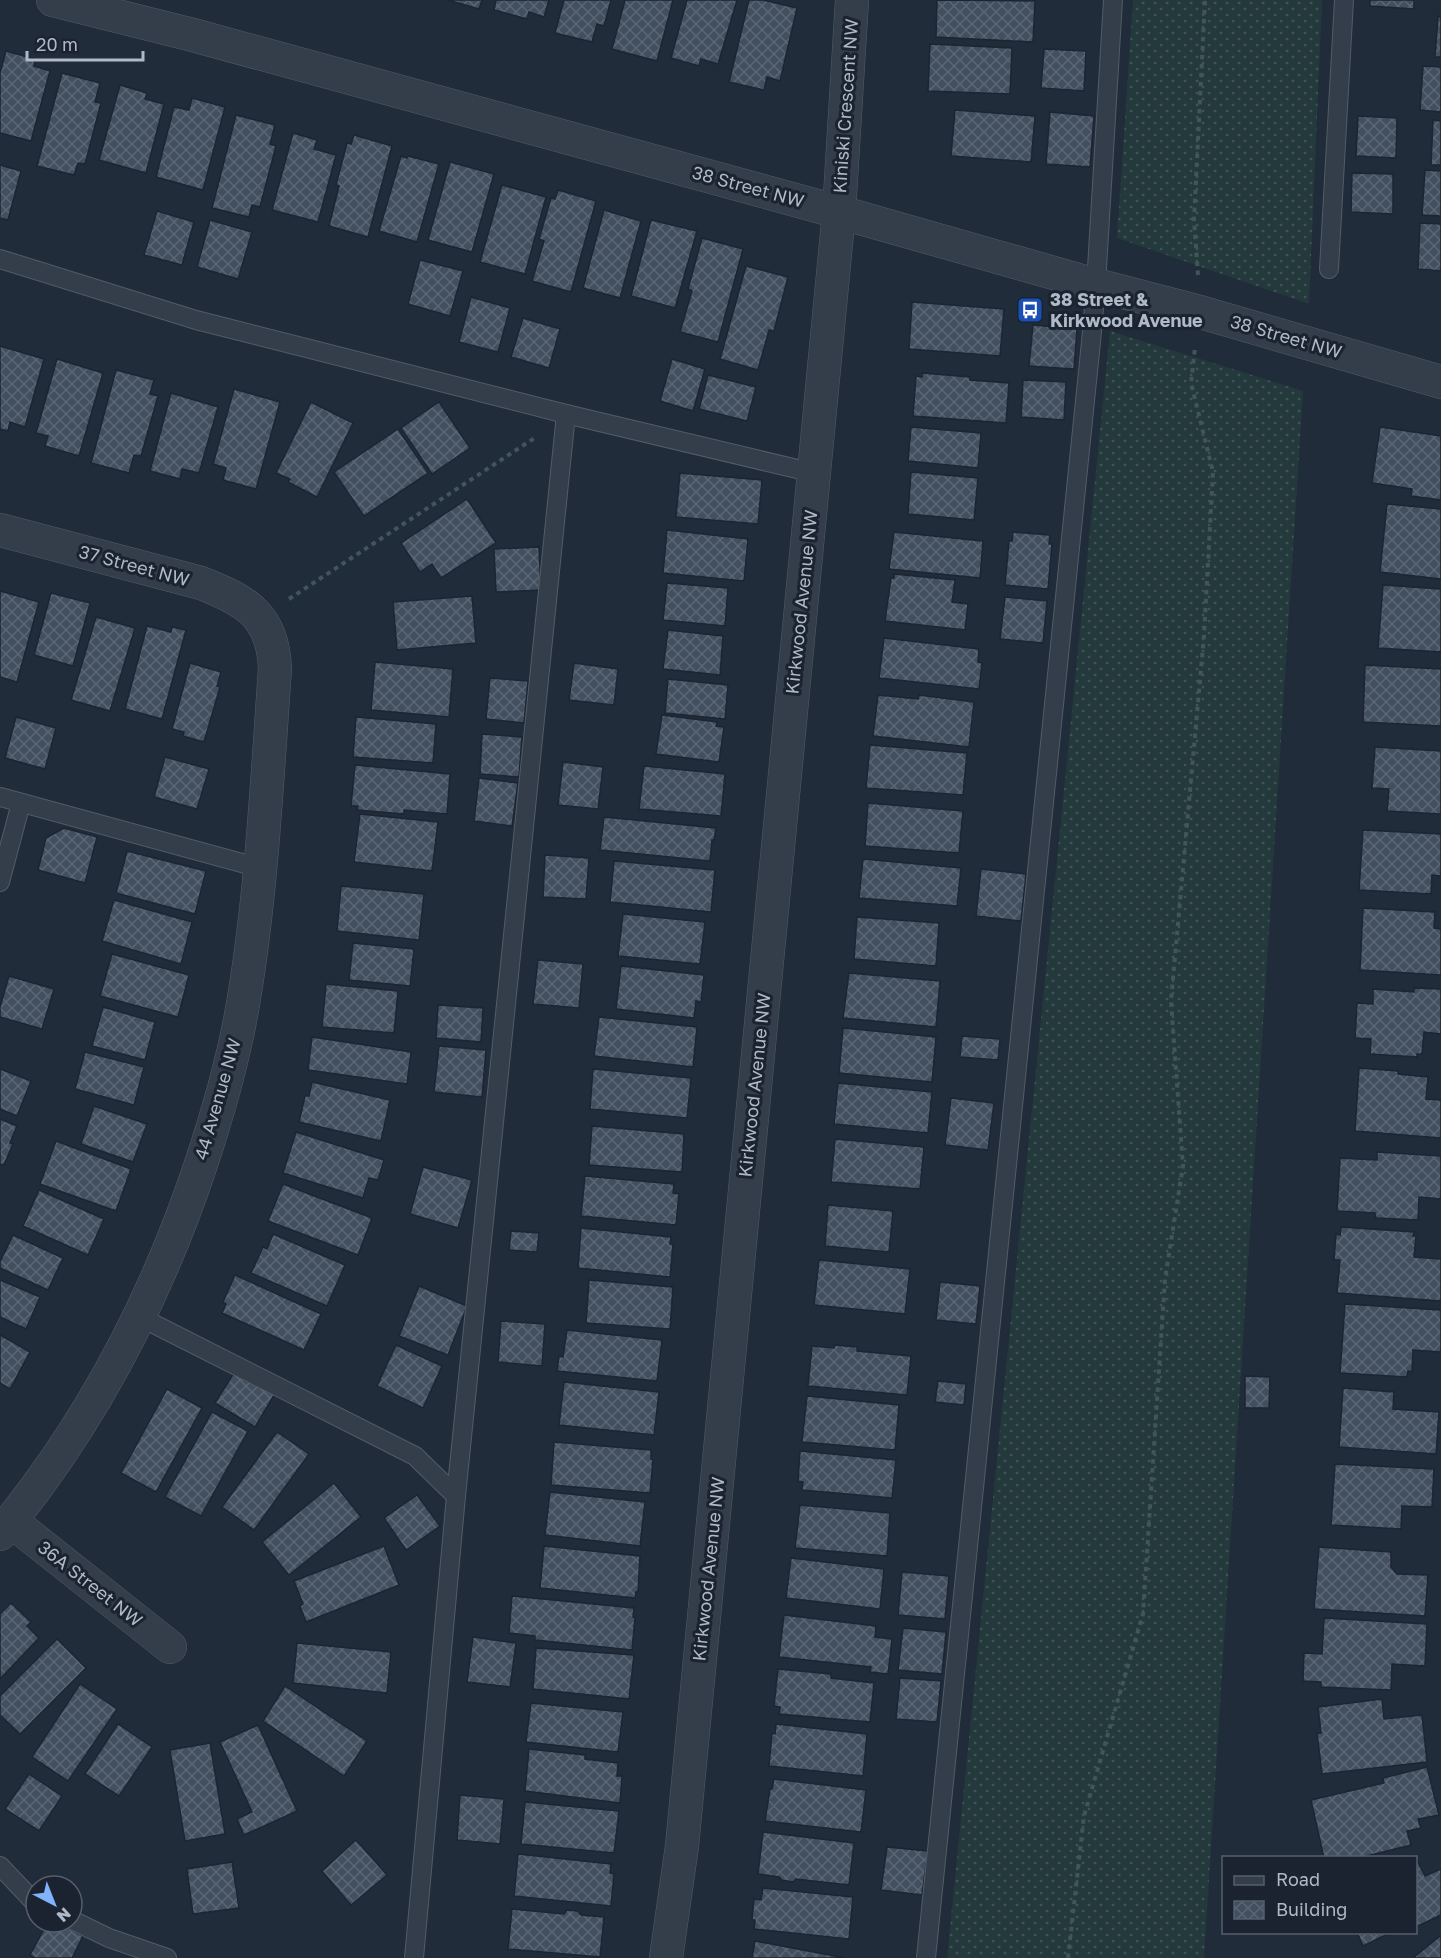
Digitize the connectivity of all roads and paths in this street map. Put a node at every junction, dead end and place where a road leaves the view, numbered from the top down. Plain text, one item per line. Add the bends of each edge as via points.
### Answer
1 (53, 0) edge
2 (852, 0) edge
3 (1113, 0) edge
4 (1205, 0) edge
5 (1344, 0) edge
6 (839, 212) junction
7 (0, 259) edge
8 (1329, 269) dead end
9 (1096, 285) junction
10 (1200, 312) junction
11 (1441, 382) edge
12 (566, 414) junction
13 (814, 473) junction
14 (0, 530) edge
15 (260, 617) junction
16 (0, 797) edge
17 (21, 803) junction
18 (260, 868) junction
19 (0, 882) edge
20 (140, 1317) junction
21 (456, 1496) junction
22 (5, 1527) edge
23 (170, 1647) dead end
24 (0, 1866) edge
25 (24, 1891) edge
26 (84, 1926) edge
27 (167, 1958) edge
28 (414, 1958) edge
29 (666, 1958) edge
30 (926, 1958) edge
31 (1068, 1958) edge

1 - 6 street, 38 Street NW
2 - 6 street, Kiniski Crescent NW
3 - 9 lane
4 - 10 path via 1194,220
5 - 8 lane
6 - 9 street, 38 Street NW
6 - 13 street, Kirkwood Avenue NW
7 - 12 lane via 196,320
9 - 10 street, 38 Street NW
9 - 30 lane
10 - 11 street, 38 Street NW
10 - 31 path via 1191,383 1213,472 1204,636 1171,1001 1183,1166 1165,1279 1143,1614 1084,1816
12 - 13 lane
12 - 15 path
12 - 21 lane
13 - 29 street, Kirkwood Avenue NW via 683,1834
14 - 15 street, 37 Street NW via 201,583 238,599
15 - 18 street, 44 Avenue NW via 272,643 275,669
16 - 17 lane
17 - 18 lane
17 - 19 lane
18 - 20 street, 44 Avenue NW via 244,998 213,1127 183,1218
20 - 21 lane via 415,1456
20 - 22 street, 44 Avenue NW via 72,1438
21 - 28 lane
22 - 23 street, 36A Street NW
24 - 25 lane
26 - 27 lane

